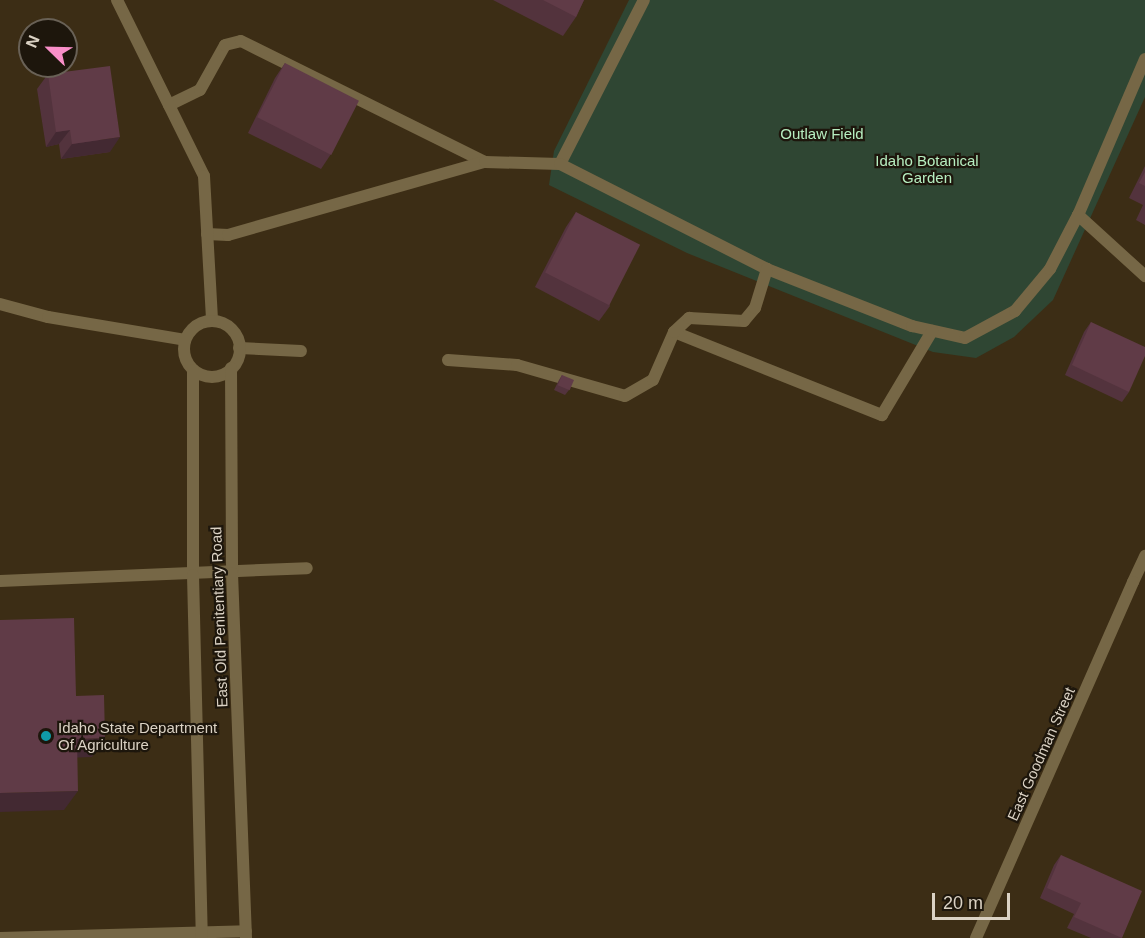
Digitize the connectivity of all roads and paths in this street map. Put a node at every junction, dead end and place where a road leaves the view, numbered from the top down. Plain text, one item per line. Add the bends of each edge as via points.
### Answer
1 (117, 0) edge
2 (644, 0) edge
3 (1145, 59) edge
4 (169, 105) junction
5 (485, 162) junction
6 (560, 164) junction
7 (1078, 214) junction
8 (207, 234) junction
9 (767, 269) junction
10 (1145, 276) edge
11 (0, 304) edge
12 (212, 321) junction
13 (932, 331) junction
14 (674, 332) junction
15 (185, 340) junction
16 (239, 348) junction
17 (300, 351) dead end
18 (448, 360) dead end
19 (231, 368) junction
20 (193, 370) junction
21 (1145, 556) edge
22 (307, 568) dead end
23 (232, 573) junction
24 (193, 574) junction
25 (0, 581) edge
26 (202, 935) edge
27 (246, 935) edge
28 (0, 938) edge
29 (976, 938) edge

1 - 4 street
2 - 6 street
3 - 7 street
4 - 5 street via 200,90 225,45 241,41
4 - 8 street via 204,176
5 - 6 street
5 - 8 street via 228,235
6 - 9 street
7 - 10 street
7 - 13 street via 1050,269 1015,311 965,338
8 - 12 street
9 - 13 street
9 - 14 street via 756,308 744,321 688,318
11 - 15 street via 48,317
12 - 15 street via 196,326
12 - 16 street via 234,332
13 - 14 street via 882,415
14 - 18 street via 653,380 626,396 517,364
15 - 20 street via 185,356
16 - 17 street
16 - 19 street
19 - 20 street via 208,376
19 - 23 street, East Old Penitentiary Road
20 - 24 street, East Old Penitentiary Road
21 - 29 street, East Goodman Street
22 - 23 street
23 - 24 street
23 - 27 street, East Old Penitentiary Road
24 - 25 street
24 - 26 street, East Old Penitentiary Road
26 - 27 street
26 - 28 street

